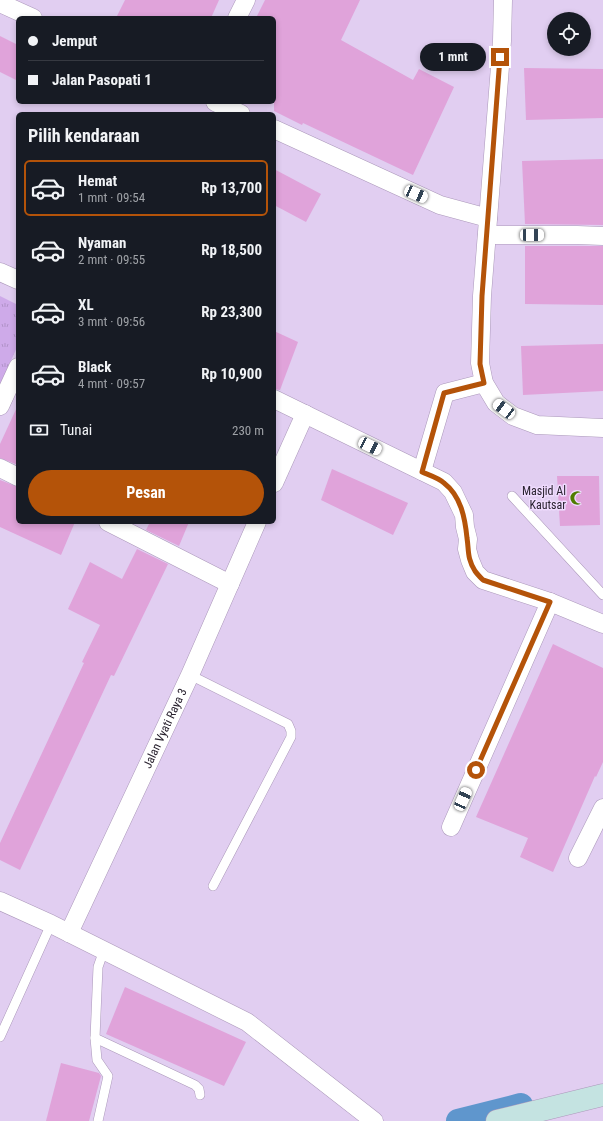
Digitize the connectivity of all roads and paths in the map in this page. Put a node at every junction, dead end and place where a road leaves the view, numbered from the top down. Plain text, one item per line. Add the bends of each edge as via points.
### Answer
1 (246, 0) edge
2 (503, 0) edge
3 (0, 3) edge
4 (29, 16) edge
5 (238, 16) edge
6 (219, 104) edge
7 (237, 112) edge
8 (276, 130) edge
9 (487, 226) junction
10 (603, 236) edge
11 (0, 272) edge
12 (16, 279) edge
13 (16, 371) edge
14 (484, 383) junction
15 (276, 400) edge
16 (0, 406) edge
17 (305, 414) junction
18 (603, 428) edge
19 (0, 468) edge
20 (422, 472) junction
21 (16, 476) edge
22 (276, 479) edge
23 (512, 496) dead end
24 (112, 524) edge
25 (256, 524) edge
26 (230, 584) junction
27 (603, 595) edge
28 (550, 602) junction
29 (603, 624) edge
30 (190, 675) junction
31 (603, 808) edge
32 (451, 827) dead end
33 (578, 858) dead end
34 (213, 886) dead end
35 (0, 900) edge
36 (51, 924) junction
37 (69, 933) junction
38 (104, 950) junction
39 (0, 1037) edge
40 (95, 1038) junction
41 (200, 1095) dead end
42 (603, 1095) edge
43 (508, 1120) edge
44 (98, 1121) edge
45 (374, 1121) edge

1 - 5 street
2 - 9 street
3 - 4 street
6 - 7 street
8 - 9 street
9 - 10 street
9 - 14 street via 480,364
11 - 12 street
13 - 16 street
14 - 18 street via 496,402 513,416 537,425
14 - 20 street via 444,393
15 - 17 street
17 - 20 street
17 - 22 street
19 - 21 street
20 - 28 street via 444,482 453,492 464,515 467,550 475,572 483,580
23 - 27 lane
24 - 26 street
25 - 26 street, Jalan Vyati Raya 3
26 - 30 street, Jalan Vyati Raya 3
28 - 29 street
28 - 32 street
30 - 34 lane via 288,724 291,731 291,737
30 - 37 street, Jalan Vyati Raya 3
31 - 33 street
35 - 36 street
36 - 37 street
36 - 39 lane
37 - 38 street
38 - 40 lane via 98,967
38 - 45 street via 247,1022
40 - 41 lane via 195,1085
40 - 44 lane via 97,1060 108,1076
42 - 43 main road

